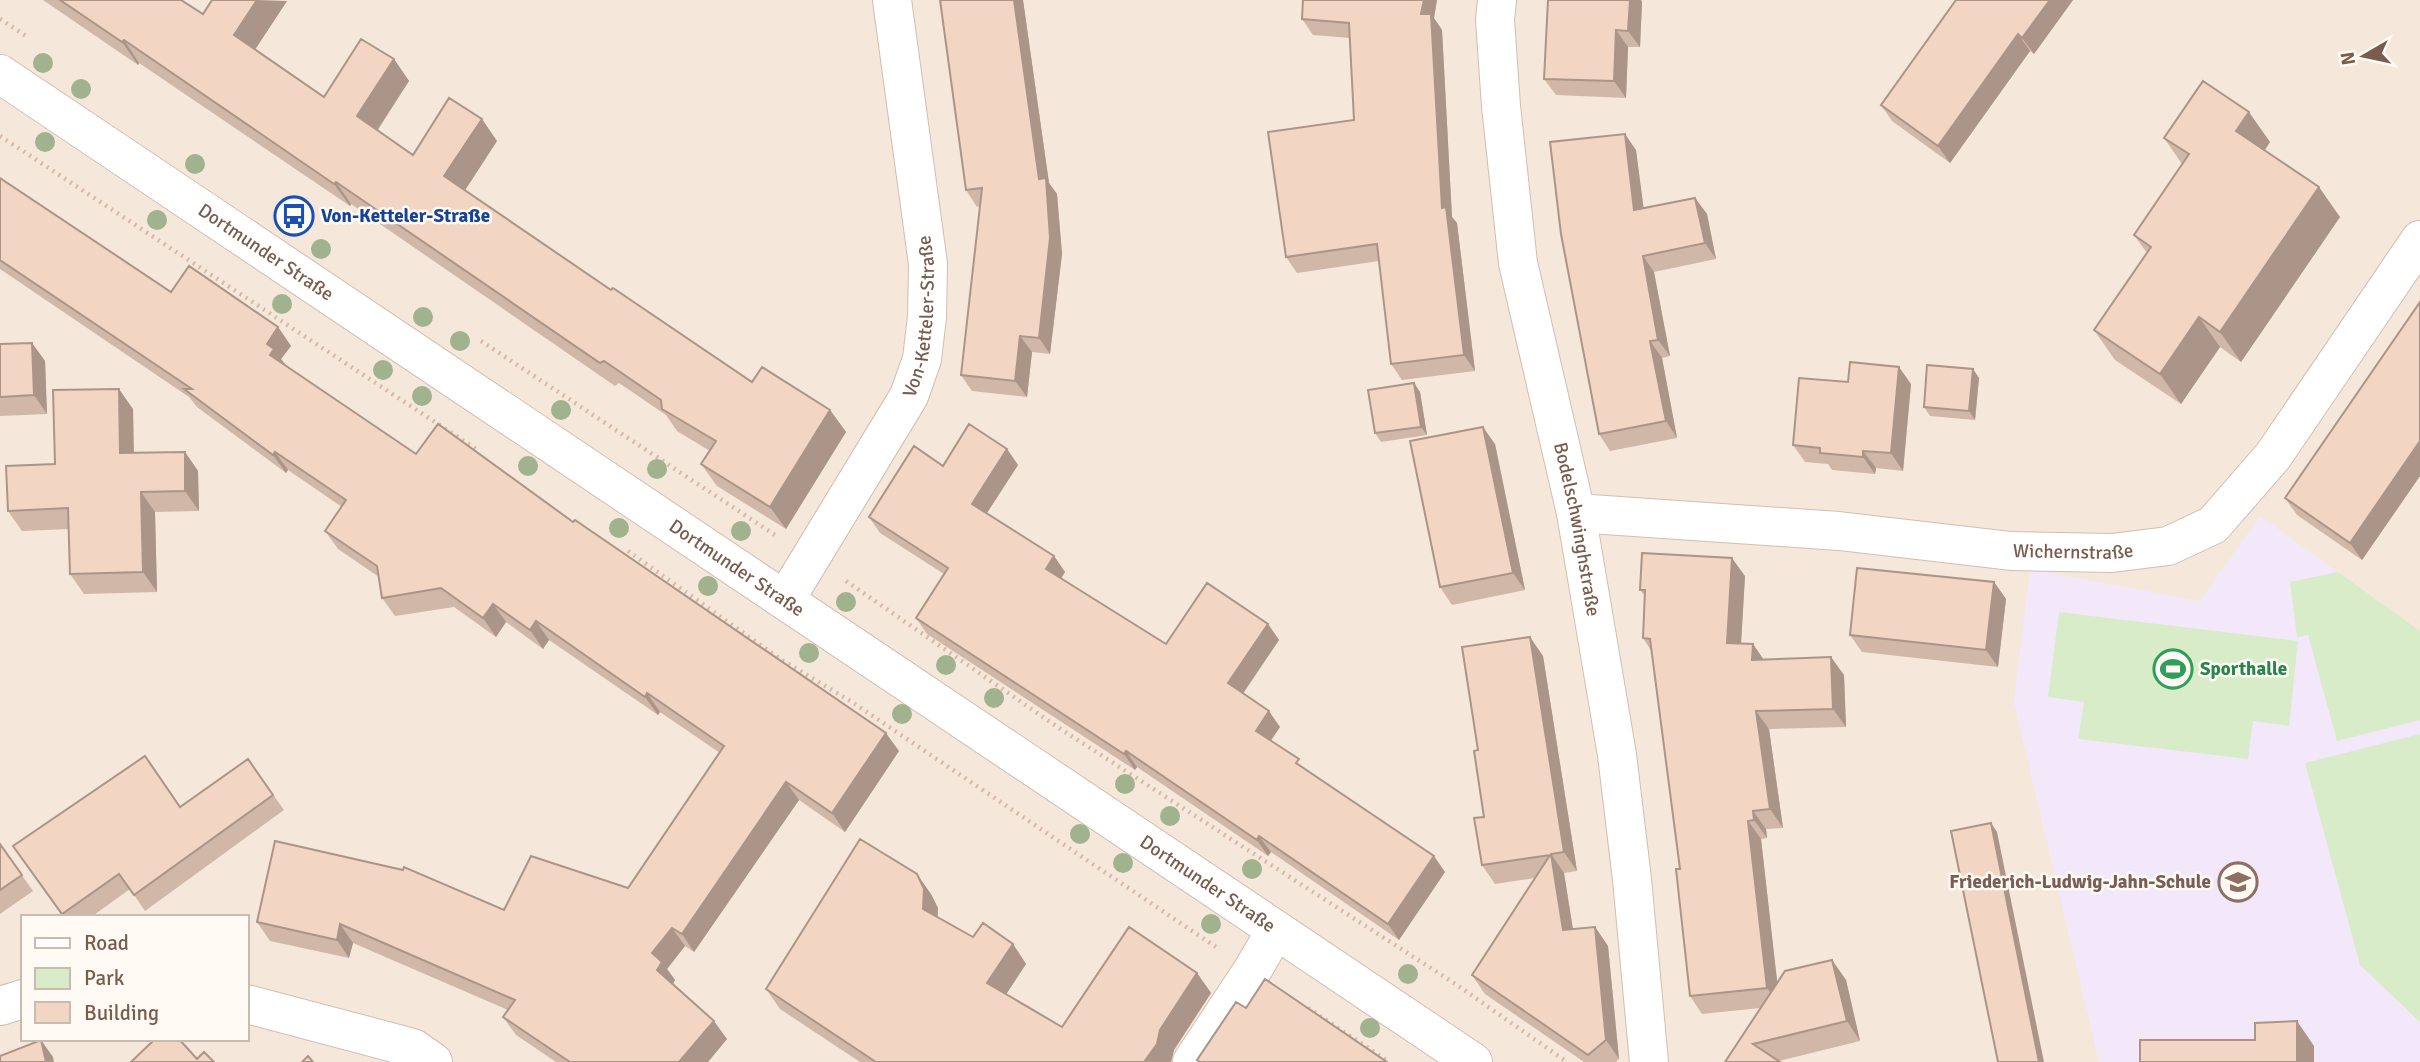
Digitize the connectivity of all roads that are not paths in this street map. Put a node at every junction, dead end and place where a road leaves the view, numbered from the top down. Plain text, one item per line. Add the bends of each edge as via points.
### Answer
1 (892, 0) edge
2 (1497, 0) edge
3 (0, 74) edge
4 (2420, 240) edge
5 (1576, 513) junction
6 (785, 600) junction
7 (1276, 930) junction
8 (21, 1000) edge
9 (248, 1004) edge
10 (0, 1006) edge
11 (433, 1062) edge
12 (1192, 1062) edge
13 (1474, 1062) edge
14 (1649, 1062) edge

1 - 6 street, Von-Ketteler-Straße via 928,264 922,359 909,396
2 - 5 street, Bodelschwinghstraße via 1518,263
3 - 6 street, Dortmunder Straße
4 - 5 street, Wichernstraße via 2273,456 2213,525 2168,546 2112,553 2011,551 1839,531
5 - 14 street, Bodelschwinghstraße via 1617,755
6 - 7 street, Dortmunder Straße
7 - 12 street
7 - 13 street, Dortmunder Straße
8 - 10 street
9 - 11 street via 413,1048

